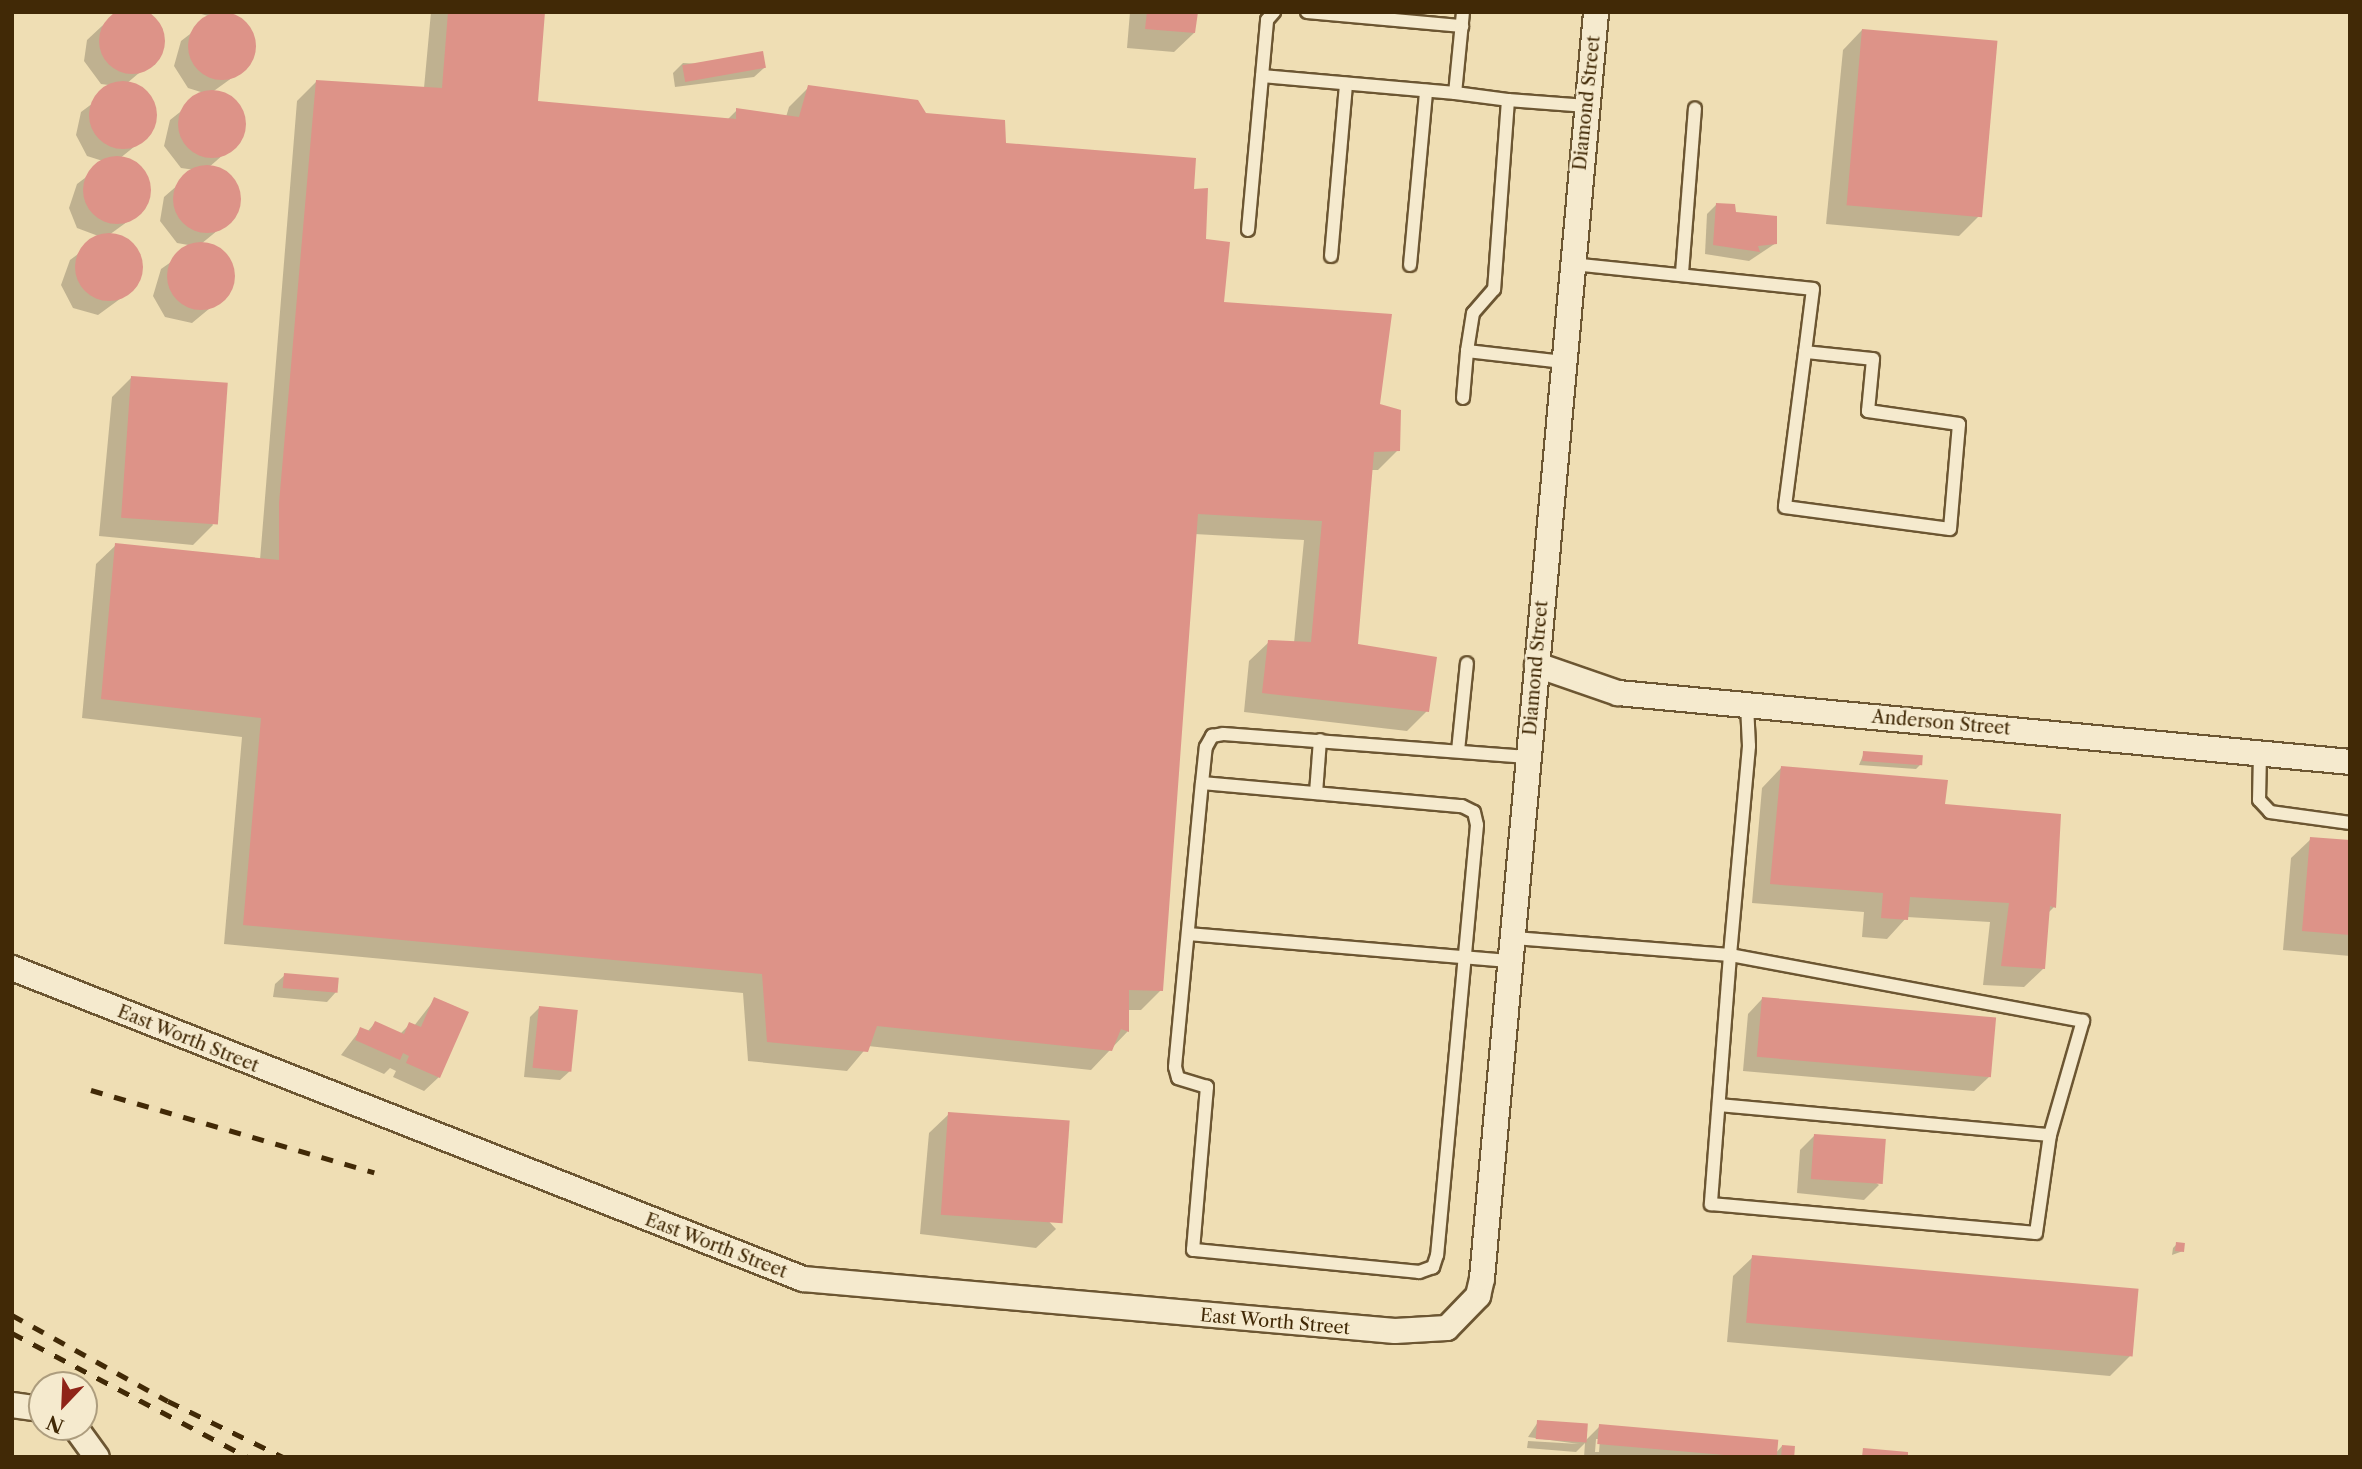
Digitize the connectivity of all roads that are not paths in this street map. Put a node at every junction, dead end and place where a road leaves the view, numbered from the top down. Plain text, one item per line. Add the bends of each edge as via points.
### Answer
1 (1274, 12) edge
2 (1307, 12) edge
3 (1463, 12) edge
4 (1596, 12) edge
5 (1462, 26) junction
6 (1262, 76) junction
7 (1346, 84) junction
8 (1426, 91) junction
9 (1455, 93) junction
10 (1508, 100) junction
11 (1587, 106) junction
12 (1695, 109) dead end
13 (1248, 230) dead end
14 (1331, 256) dead end
15 (1571, 264) junction
16 (1410, 265) dead end
17 (1682, 273) junction
18 (1467, 351) junction
19 (1805, 352) junction
20 (1563, 362) junction
21 (1463, 398) dead end
22 (1467, 663) dead end
23 (1537, 664) junction
24 (1747, 705) junction
25 (1320, 740) junction
26 (1458, 751) junction
27 (2260, 753) junction
28 (1528, 757) junction
29 (2350, 762) edge
30 (1202, 783) junction
31 (1316, 793) junction
32 (2350, 823) edge
33 (1188, 934) junction
34 (1513, 950) junction
35 (1730, 955) junction
36 (1465, 959) junction
37 (12, 968) edge
38 (1719, 1105) junction
39 (2050, 1135) junction
40 (1460, 1318) joint
41 (86, 1441) edge
42 (97, 1457) edge

1 - 6 lane via 1267,20
2 - 5 lane
3 - 5 lane
4 - 11 street, Diamond Street
5 - 9 lane
6 - 7 lane
6 - 13 lane
7 - 8 lane
7 - 14 lane
8 - 9 lane
8 - 16 lane
9 - 10 lane
10 - 11 lane
10 - 18 lane via 1494,289 1473,313
11 - 15 street, Diamond Street
12 - 17 lane
15 - 17 lane
15 - 20 street, Diamond Street
17 - 19 lane via 1812,289
18 - 20 lane
18 - 21 lane
19 - 19 lane via 1785,507 1950,529 1959,424 1868,411 1873,359
20 - 23 street, Diamond Street
22 - 26 lane
23 - 24 street, Anderson Street via 1618,693
23 - 28 street, Diamond Street
24 - 27 street, Anderson Street
24 - 35 lane via 1749,746
25 - 26 lane
25 - 30 lane via 1212,736
25 - 31 lane
26 - 28 lane
27 - 29 street, Anderson Street
27 - 32 lane via 2259,800 2270,812
28 - 34 street, Diamond Street
30 - 31 lane
30 - 33 lane
31 - 36 lane via 1462,806 1474,812 1477,825
33 - 36 lane
33 - 36 lane via 1175,1067 1178,1078 1207,1087 1191,1241 1193,1250 1201,1253 1419,1272 1433,1267
34 - 35 lane
34 - 36 lane
34 - 40 street, Diamond Street via 1482,1278 1478,1296
35 - 38 lane
35 - 39 lane via 2082,1021
37 - 40 street, East Worth Street via 803,1279 1395,1331 1447,1328
38 - 39 lane
38 - 39 lane via 1711,1203 2036,1233
41 - 42 street

